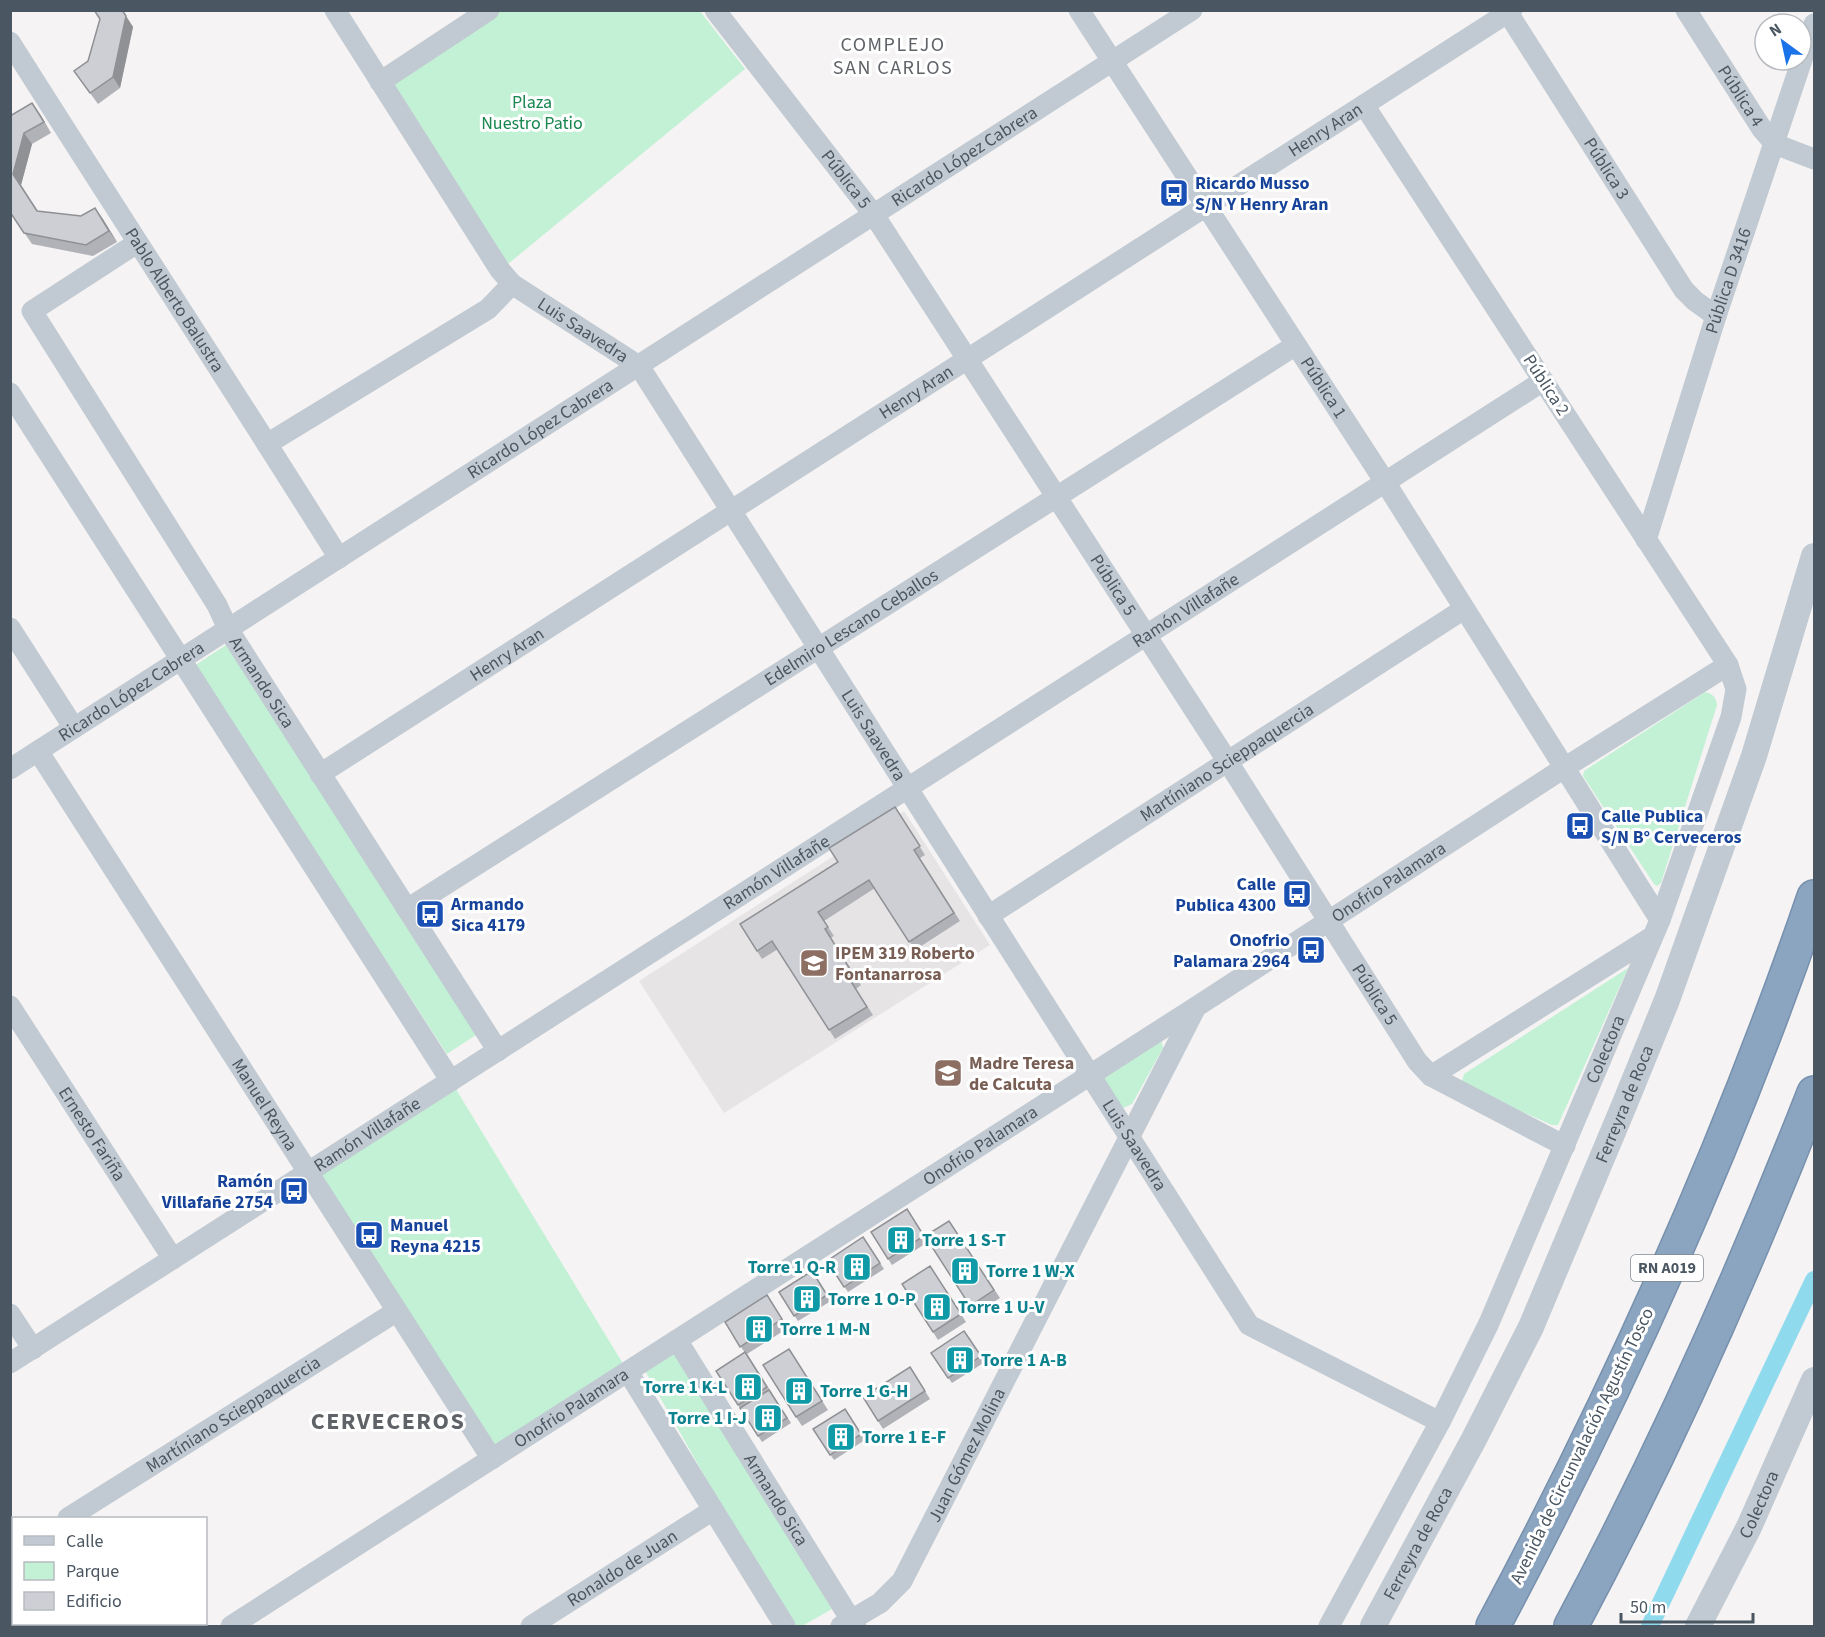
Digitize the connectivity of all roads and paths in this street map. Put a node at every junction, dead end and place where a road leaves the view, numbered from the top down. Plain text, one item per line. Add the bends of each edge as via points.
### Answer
1 (334, 10) edge
2 (489, 10) edge
3 (715, 10) edge
4 (1079, 10) edge
5 (1192, 10) edge
6 (1686, 10) edge
7 (1510, 12) edge
8 (1815, 24) edge
9 (10, 42) edge
10 (1112, 63) junction
11 (380, 82) junction
12 (1364, 105) junction
13 (1775, 144) junction
14 (1815, 159) edge
15 (1206, 206) junction
16 (874, 215) junction
17 (136, 243) junction
18 (512, 284) junction
19 (1716, 316) junction
20 (1296, 345) junction
21 (968, 359) junction
22 (639, 366) junction
23 (1543, 381) junction
24 (10, 393) edge
25 (267, 444) junction
26 (1385, 482) junction
27 (1057, 497) junction
28 (731, 511) junction
29 (1646, 540) junction
30 (1815, 556) edge
31 (339, 558) junction
32 (1464, 609) junction
33 (10, 628) edge
34 (228, 629) junction
35 (1146, 635) junction
36 (818, 648) junction
37 (181, 659) junction
38 (1728, 665) junction
39 (75, 728) junction
40 (38, 751) junction
41 (1228, 762) junction
42 (1564, 768) junction
43 (10, 769) edge
44 (321, 774) junction
45 (907, 789) junction
46 (1815, 897) edge
47 (407, 909) junction
48 (988, 916) junction
49 (1327, 920) junction
50 (1656, 929) junction
51 (10, 1006) edge
52 (1196, 1007) junction
53 (498, 1051) junction
54 (1089, 1075) junction
55 (1431, 1076) junction
56 (451, 1081) junction
57 (1815, 1093) edge
58 (1129, 1138) junction
59 (1564, 1146) junction
60 (309, 1173) junction
61 (173, 1259) junction
62 (398, 1311) junction
63 (10, 1314) edge
64 (677, 1340) junction
65 (33, 1349) junction
66 (10, 1363) edge
67 (628, 1372) junction
68 (1815, 1380) edge
69 (1440, 1422) junction
70 (492, 1459) junction
71 (713, 1510) junction
72 (70, 1517) edge
73 (850, 1624) edge
74 (231, 1626) edge
75 (531, 1626) edge
76 (786, 1626) edge
77 (1329, 1626) edge
78 (1373, 1626) edge
79 (1493, 1626) edge
80 (1571, 1626) edge
81 (1698, 1626) edge

1 - 11 street, Luis Saavedra
2 - 11 street
3 - 16 street, Pública 5
4 - 10 street, Pública 1
5 - 10 street, Ricardo López Cabrera
6 - 13 street, Pública 4
7 - 12 street, Henry Aran
7 - 19 street, Pública 3 via 1684,290
8 - 13 street, Pública D 3416
9 - 17 street, Pablo Alberto Balustra
10 - 15 street, Pública 1
10 - 16 street, Ricardo López Cabrera
11 - 18 street, Luis Saavedra
12 - 15 street, Henry Aran
12 - 23 street, Pública 2
13 - 14 street, Pública 4
13 - 19 street, Pública D 3416
15 - 20 street, Pública 1
15 - 21 street, Henry Aran
16 - 21 street, Pública 5
16 - 22 street, Ricardo López Cabrera
17 - 25 street, Pablo Alberto Balustra
17 - 34 street, Armando Sica via 32,311 217,605
18 - 22 street, Luis Saavedra
18 - 25 street via 488,309
19 - 29 street, Pública D 3416
20 - 26 street, Pública 1
20 - 27 street, Edelmiro Lescano Ceballos
21 - 27 street, Pública 5
21 - 28 street, Henry Aran
22 - 28 street, Luis Saavedra
22 - 31 street, Ricardo López Cabrera
23 - 26 street, Ramón Villafañe
23 - 29 street, Pública 2
24 - 37 street
25 - 31 street, Pablo Alberto Balustra
26 - 32 street, Pública 1
26 - 35 street, Ramón Villafañe
27 - 35 street, Pública 5
27 - 36 street, Edelmiro Lescano Ceballos
28 - 36 street, Luis Saavedra
28 - 44 street, Henry Aran
29 - 38 street, Pública 2
30 - 78 street, Ferreyra de Roca via 1754,756 1667,1000 1623,1108 1531,1327
31 - 34 street, Ricardo López Cabrera
32 - 41 street, Martíniano Scieppaquercia
32 - 42 street, Pública 1
33 - 39 street
34 - 37 street, Ricardo López Cabrera
34 - 44 street, Armando Sica
35 - 41 street, Pública 5
35 - 45 street, Ramón Villafañe
36 - 45 street, Luis Saavedra
36 - 47 street, Edelmiro Lescano Ceballos
37 - 39 street, Ricardo López Cabrera
37 - 56 street
38 - 42 street, Onofrio Palamara
38 - 50 street, Colectora via 1736,689 1731,717
39 - 40 street, Ricardo López Cabrera
40 - 43 street, Ricardo López Cabrera
40 - 60 street, Manuel Reyna
41 - 48 street, Martíniano Scieppaquercia
41 - 49 street, Pública 5
42 - 49 street, Onofrio Palamara
42 - 50 street, Pública 1
44 - 47 street, Armando Sica
45 - 48 street, Luis Saavedra
45 - 53 street, Ramón Villafañe
46 - 79 highway, Avenida de Circunvalación Agustín Tosco / RN A019 via 1676,1250 1569,1480
47 - 53 street, Armando Sica
48 - 54 street, Luis Saavedra
49 - 52 street, Onofrio Palamara
49 - 55 street, Pública 5
50 - 55 street
50 - 59 street, Colectora
51 - 61 street, Ernesto Fariña
52 - 54 street, Onofrio Palamara
52 - 58 street, Juan Gómez Molina
53 - 56 street, Ramón Villafañe
54 - 58 street, Luis Saavedra
54 - 64 street, Onofrio Palamara
55 - 59 street, Pública 5
56 - 60 street, Ramón Villafañe
57 - 80 highway via 1701,1362
58 - 69 street, Luis Saavedra via 1249,1325
58 - 73 street, Juan Gómez Molina via 902,1581
59 - 69 street, Colectora via 1489,1323
60 - 61 street, Ramón Villafañe
60 - 62 street, Manuel Reyna
61 - 65 street, Ramón Villafañe
62 - 70 street, Manuel Reyna
62 - 72 street, Martíniano Scieppaquercia
63 - 65 street
64 - 67 street, Onofrio Palamara
64 - 73 street, Armando Sica
65 - 66 street, Ramón Villafañe
67 - 70 street, Onofrio Palamara
67 - 71 street
68 - 81 street, Colectora via 1749,1527
69 - 77 street
70 - 74 street, Onofrio Palamara
71 - 75 street, Ronaldo de Juan
71 - 76 street

